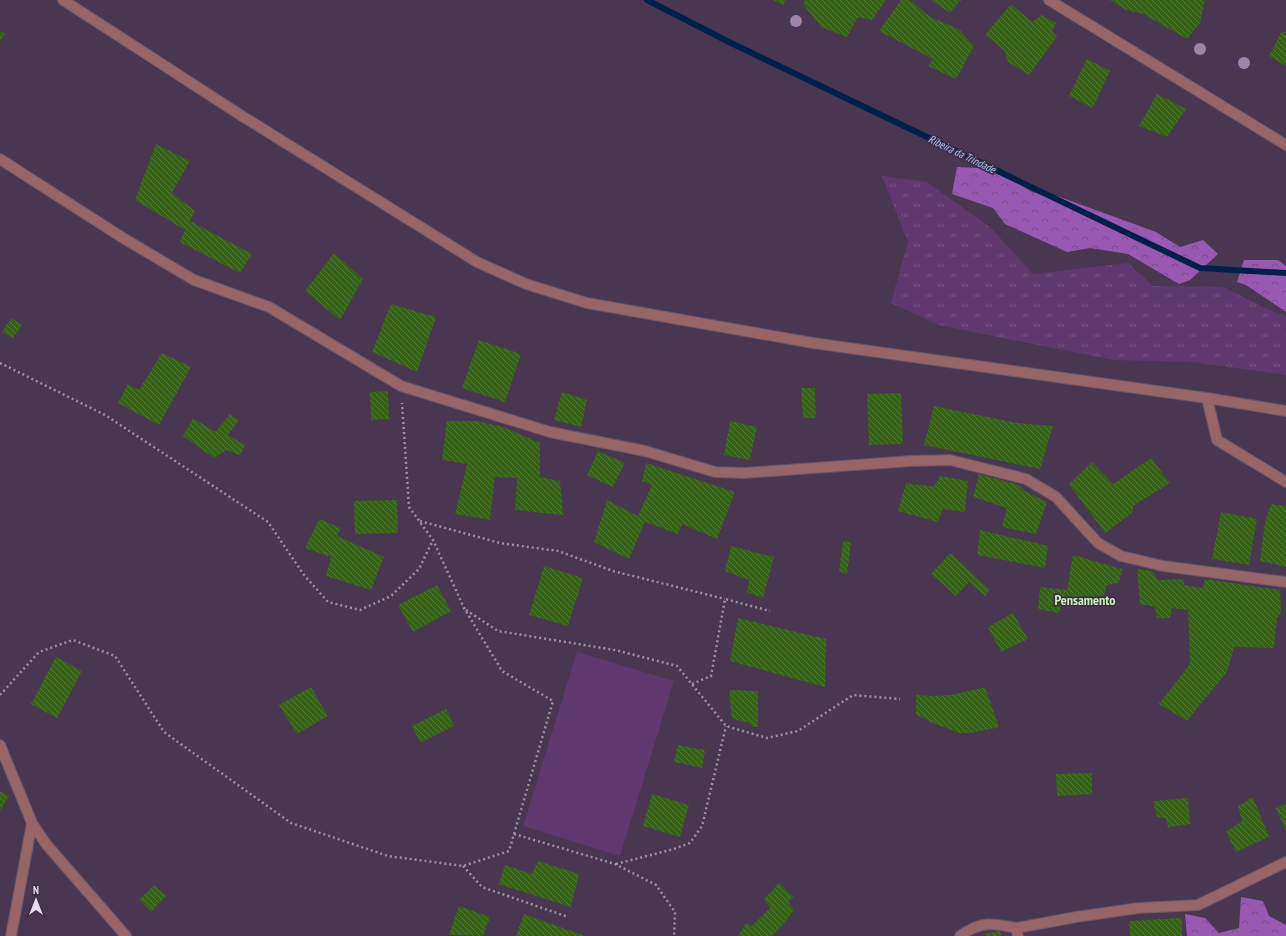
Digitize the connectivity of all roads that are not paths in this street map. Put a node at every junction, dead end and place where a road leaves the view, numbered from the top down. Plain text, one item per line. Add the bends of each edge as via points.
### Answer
1 (63, 0) edge
2 (1049, 0) edge
3 (1286, 145) edge
4 (0, 159) edge
5 (1207, 398) junction
6 (1286, 411) edge
7 (1286, 482) edge
8 (1286, 582) edge
9 (0, 745) edge
10 (32, 823) junction
11 (1286, 862) edge
12 (1017, 932) edge
13 (11, 936) edge
14 (126, 936) edge
15 (960, 936) edge

1 - 5 street via 242,116 477,262 526,284 587,303 813,343
2 - 3 street
4 - 8 street via 194,280 269,307 401,386 550,432 645,451 715,472 744,473 950,460 1026,479 1056,497 1098,543 1121,556 1163,566
5 - 6 street
5 - 7 street via 1217,440
9 - 10 street
10 - 13 street
10 - 14 street via 46,844
11 - 12 street via 1198,906 1139,908 1076,917
12 - 15 street via 994,923 971,927

